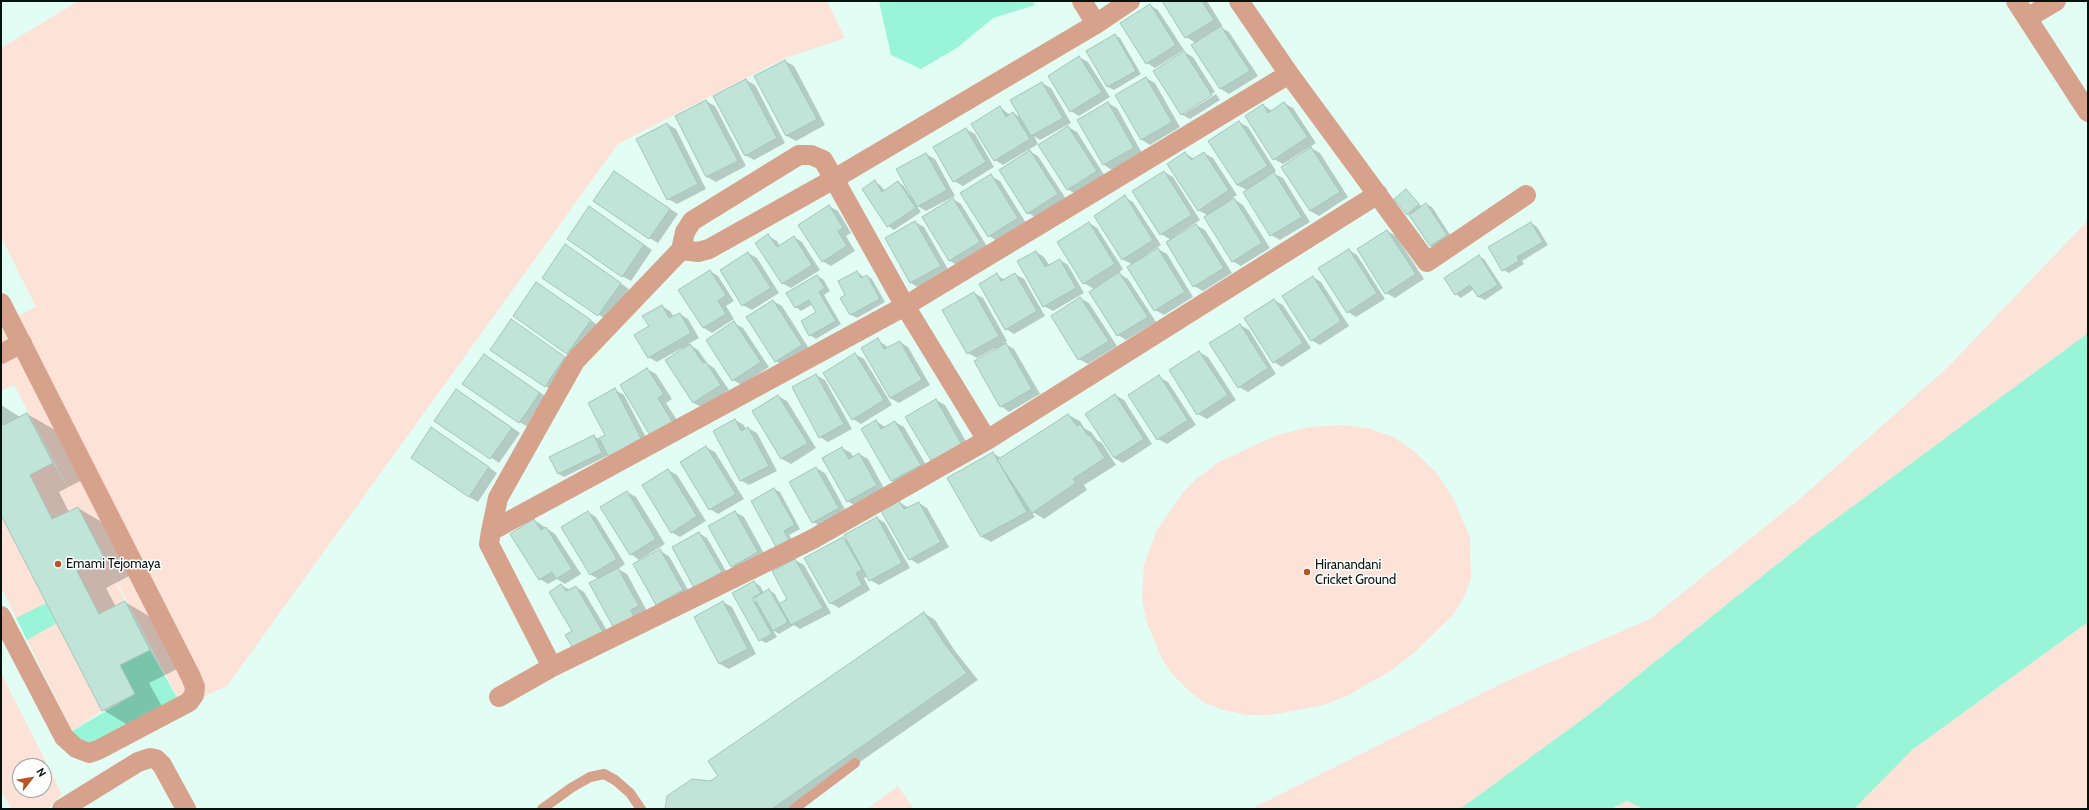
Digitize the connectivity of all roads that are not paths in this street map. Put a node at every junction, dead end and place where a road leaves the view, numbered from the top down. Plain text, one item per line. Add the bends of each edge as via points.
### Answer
1 (1082, 1) edge
2 (1130, 1) edge
3 (1240, 1) edge
4 (2016, 1) edge
5 (2056, 1) edge
6 (2027, 18) junction
7 (1096, 24) junction
8 (1289, 74) junction
9 (2088, 112) edge
10 (834, 179) junction
11 (1378, 194) junction
12 (1526, 196) dead end
13 (681, 250) junction
14 (1, 303) edge
15 (905, 306) junction
16 (22, 343) junction
17 (1, 354) edge
18 (987, 440) junction
19 (491, 531) junction
20 (1, 616) edge
21 (552, 667) junction
22 (499, 697) dead end
23 (855, 764) dead end
24 (62, 809) edge
25 (186, 809) edge
26 (542, 809) edge
27 (641, 809) edge
28 (794, 809) edge

1 - 7 street
2 - 7 street
3 - 8 street
4 - 6 street
5 - 6 street
6 - 9 street
7 - 10 street
8 - 11 street
8 - 15 street
10 - 13 street via 709,249 698,252
10 - 13 street via 822,160 812,155 800,155 692,221 685,232
10 - 15 street
11 - 12 street via 1427,262
11 - 18 street
13 - 19 street via 575,361 498,498
14 - 16 street
15 - 18 street
15 - 19 street
16 - 17 street
16 - 20 street via 191,677 195,687 194,695 190,702 98,750 89,752 76,748 64,737
18 - 21 street via 811,540
19 - 21 street via 489,544
21 - 22 street
23 - 28 lane
24 - 25 street via 138,762 150,758 156,759 162,765
26 - 27 lane via 590,777 604,774 630,793

